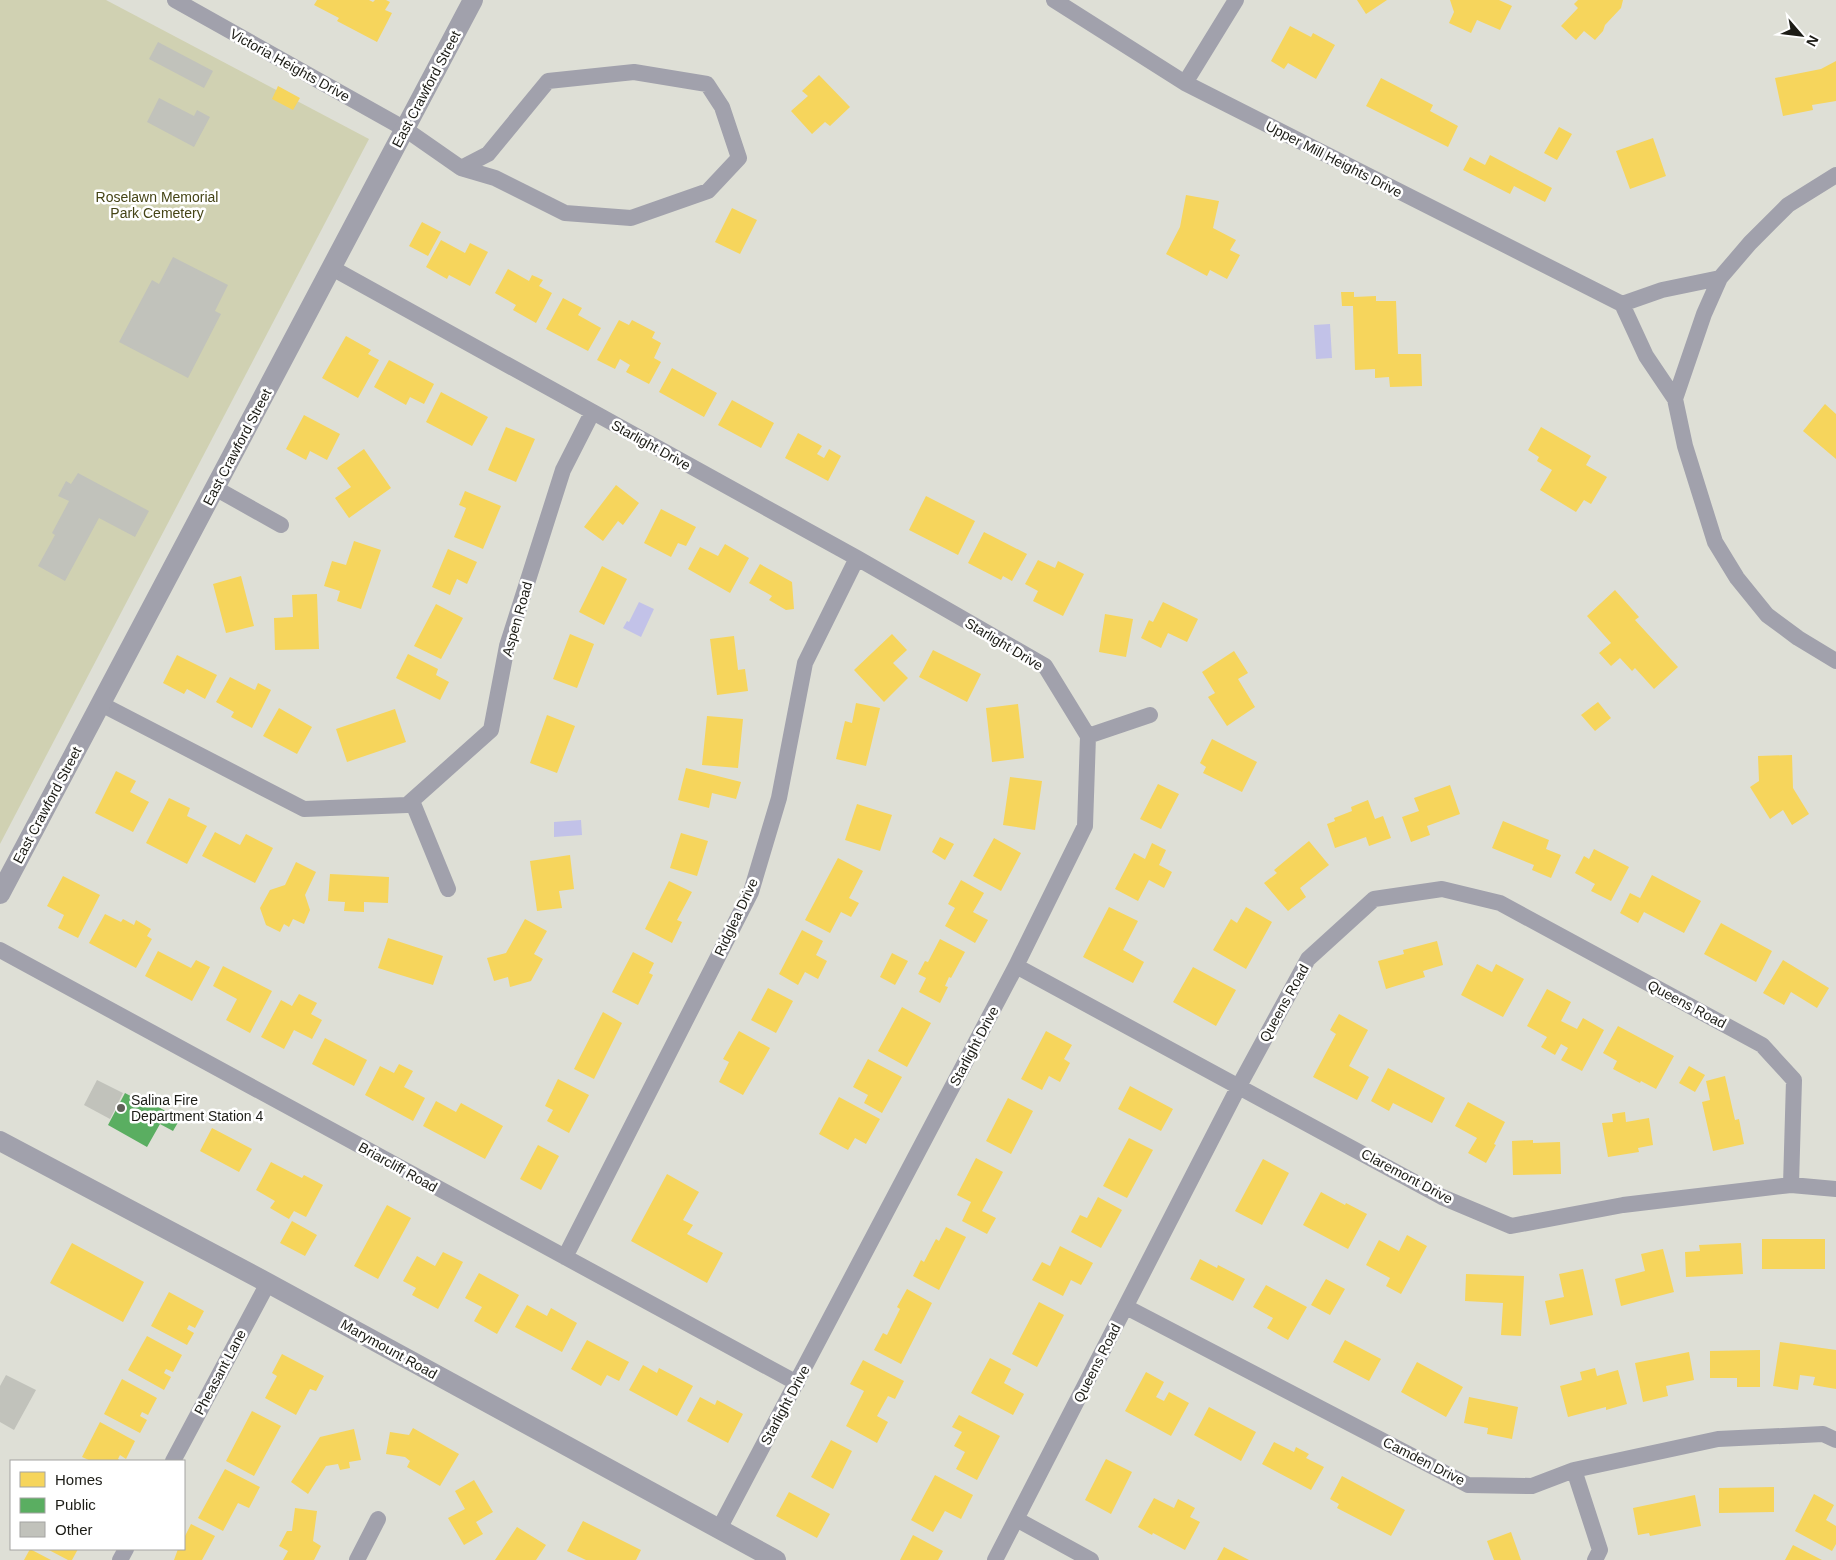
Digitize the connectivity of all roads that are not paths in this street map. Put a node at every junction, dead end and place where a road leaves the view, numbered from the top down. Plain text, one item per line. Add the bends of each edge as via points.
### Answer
1 (174, 0) edge
2 (473, 0) edge
3 (1054, 0) edge
4 (1236, 0) edge
5 (1186, 83) junction
6 (405, 129) junction
7 (461, 168) junction
8 (1836, 175) edge
9 (332, 268) junction
10 (1720, 278) junction
11 (1622, 304) junction
12 (1675, 399) junction
13 (592, 413) junction
14 (215, 488) junction
15 (281, 525) dead end
16 (857, 558) junction
17 (1836, 661) edge
18 (101, 704) junction
19 (1150, 715) dead end
20 (1088, 736) junction
21 (412, 801) junction
22 (448, 889) dead end
23 (0, 894) edge
24 (0, 950) edge
25 (1016, 966) junction
26 (1239, 1086) junction
27 (0, 1141) edge
28 (1791, 1184) junction
29 (1836, 1189) edge
30 (565, 1257) junction
31 (268, 1283) junction
32 (1126, 1307) junction
33 (797, 1383) junction
34 (1836, 1440) edge
35 (174, 1460) edge
36 (1574, 1470) junction
37 (378, 1519) dead end
38 (1016, 1520) junction
39 (720, 1529) junction
40 (357, 1560) edge
41 (776, 1560) edge
42 (995, 1560) edge
43 (1091, 1560) edge
44 (1595, 1560) edge

1 - 6 street, Victoria Heights Drive
2 - 6 street, East Crawford Street
3 - 5 street, Upper Mill Heights Drive
4 - 5 street
5 - 11 street, Upper Mill Heights Drive
6 - 7 street, Victoria Heights Drive
6 - 9 street, East Crawford Street
7 - 7 street, Victoria Heights Drive via 495,178 564,213 632,218 708,191 739,158 722,108 707,84 634,72 548,81 488,154
8 - 10 street via 1788,205
9 - 13 street, Starlight Drive
9 - 14 street, East Crawford Street
10 - 11 street via 1662,290
10 - 12 street
11 - 12 street via 1646,356
12 - 17 street via 1685,446 1715,542 1732,571 1767,615
13 - 16 street, Starlight Drive
13 - 21 street, Aspen Road via 562,470 507,646 491,730
14 - 15 street
14 - 18 street, East Crawford Street
16 - 20 street, Starlight Drive via 1045,666
16 - 30 street, Ridglea Drive via 805,664 779,798 751,892
18 - 21 street via 304,810 407,805
18 - 23 street, East Crawford Street
19 - 20 street
20 - 25 street, Starlight Drive via 1085,826
21 - 22 street
24 - 30 street, Briarcliff Road
25 - 26 street, Claremont Drive
25 - 33 street, Starlight Drive
26 - 28 street, Claremont Drive via 1442,1197 1511,1226 1623,1205
26 - 28 street, Queens Road via 1308,959 1374,899 1442,890 1500,904 1762,1045 1794,1080
26 - 32 street, Queens Road
27 - 31 street, Marymount Road
28 - 29 street, Claremont Drive
30 - 33 street, Briarcliff Road
31 - 35 street, Pheasant Lane
31 - 39 street, Marymount Road
32 - 36 street, Camden Drive via 1468,1485 1532,1486
32 - 38 street, Queens Road
33 - 39 street, Starlight Drive
34 - 36 street, Camden Drive via 1823,1434 1718,1439
36 - 44 street via 1600,1550
37 - 40 street
38 - 42 street, Queens Road
38 - 43 street
39 - 41 street, Marymount Road

